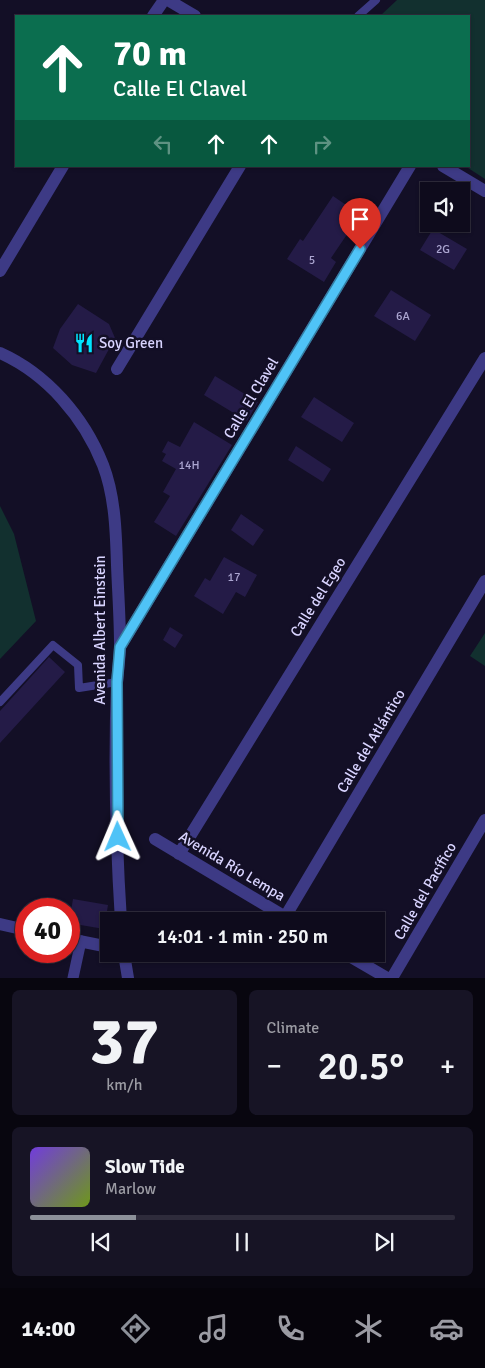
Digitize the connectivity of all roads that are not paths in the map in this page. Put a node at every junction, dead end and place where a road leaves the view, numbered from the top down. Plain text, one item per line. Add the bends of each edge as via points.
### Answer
1 (164, 0) edge
2 (168, 0) edge
3 (376, 0) edge
4 (154, 15) edge
5 (193, 15) edge
6 (359, 15) edge
7 (62, 167) edge
8 (239, 167) edge
9 (409, 167) edge
10 (445, 167) edge
11 (485, 191) edge
12 (0, 271) edge
13 (2, 357) edge
14 (485, 358) edge
15 (118, 369) dead end
16 (485, 580) edge
17 (120, 647) junction
18 (117, 682) junction
19 (0, 702) edge
20 (485, 820) edge
21 (155, 839) dead end
22 (180, 854) junction
23 (122, 912) edge
24 (276, 912) edge
25 (292, 912) edge
26 (0, 924) edge
27 (15, 927) edge
28 (80, 941) edge
29 (100, 945) edge
30 (125, 962) edge
31 (360, 962) edge
32 (74, 963) edge
33 (73, 978) edge
34 (128, 978) edge
35 (387, 978) edge
36 (392, 978) edge

1 - 4 street
2 - 5 street
3 - 6 lane
7 - 12 street
8 - 15 street
9 - 17 street, Calle El Clavel
10 - 11 street
13 - 17 street, Avenida Albert Einstein via 39,377 63,400 84,427 103,466 115,526
14 - 22 street, Calle del Egeo
16 - 25 street, Calle del Atlántico
17 - 18 street, Avenida Albert Einstein
18 - 19 lane via 79,688 78,665 53,645
18 - 23 street, Avenida Albert Einstein via 117,810
20 - 36 street, Calle del Pacífico
21 - 22 street, Avenida Río Lempa
22 - 24 street, Avenida Río Lempa
26 - 27 street
28 - 29 street
30 - 34 street
31 - 35 street
32 - 33 street

